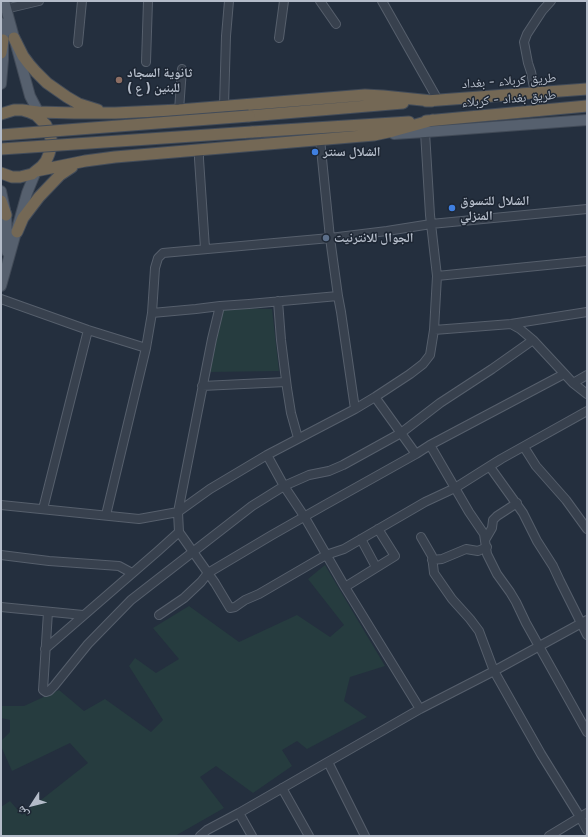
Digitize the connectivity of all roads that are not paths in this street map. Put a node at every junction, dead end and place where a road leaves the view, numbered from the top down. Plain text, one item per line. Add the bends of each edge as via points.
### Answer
1 (39, 1) edge
2 (82, 1) edge
3 (148, 1) edge
4 (229, 1) edge
5 (284, 1) edge
6 (320, 1) edge
7 (382, 1) edge
8 (550, 1) edge
9 (4, 7) edge
10 (1, 23) edge
11 (336, 24) dead end
12 (279, 38) dead end
13 (8, 39) junction
14 (78, 43) dead end
15 (1, 53) edge
16 (146, 62) dead end
17 (182, 69) dead end
18 (1, 84) edge
19 (587, 89) edge
20 (556, 92) junction
21 (532, 93) junction
22 (435, 100) junction
23 (224, 106) junction
24 (587, 106) edge
25 (557, 108) junction
26 (22, 110) junction
27 (179, 110) junction
28 (525, 111) junction
29 (38, 112) junction
30 (2, 113) edge
31 (114, 113) junction
32 (433, 120) junction
33 (587, 120) edge
34 (46, 126) junction
35 (425, 132) junction
36 (374, 134) junction
37 (1, 135) edge
38 (320, 139) junction
39 (1, 149) edge
40 (199, 149) junction
41 (85, 161) junction
42 (36, 171) junction
43 (2, 174) edge
44 (1, 191) edge
45 (1, 201) edge
46 (587, 209) edge
47 (6, 215) junction
48 (431, 224) junction
49 (16, 232) junction
50 (330, 238) junction
51 (204, 248) junction
52 (587, 261) edge
53 (6, 268) junction
54 (437, 276) junction
55 (1, 286) edge
56 (338, 296) junction
57 (1, 299) edge
58 (278, 301) junction
59 (220, 306) junction
60 (587, 312) edge
61 (152, 313) junction
62 (511, 324) junction
63 (88, 330) junction
64 (434, 330) junction
65 (533, 340) junction
66 (146, 348) junction
67 (564, 374) junction
68 (587, 375) edge
69 (286, 382) junction
70 (573, 383) junction
71 (202, 386) junction
72 (587, 394) edge
73 (375, 398) junction
74 (355, 409) junction
75 (587, 412) edge
76 (401, 433) junction
77 (298, 438) junction
78 (430, 445) junction
79 (524, 447) junction
80 (416, 454) junction
81 (266, 455) junction
82 (490, 466) junction
83 (284, 486) junction
84 (455, 488) junction
85 (517, 503) junction
86 (1, 505) edge
87 (43, 509) junction
88 (178, 512) junction
89 (106, 515) junction
90 (304, 516) junction
91 (378, 529) junction
92 (587, 529) edge
93 (179, 532) junction
94 (421, 538) dead end
95 (360, 539) junction
96 (486, 544) junction
97 (193, 551) junction
98 (1, 555) edge
99 (326, 555) junction
100 (432, 560) junction
101 (376, 567) junction
102 (132, 573) junction
103 (208, 573) junction
104 (345, 587) junction
105 (1, 607) edge
106 (48, 612) junction
107 (83, 615) junction
108 (159, 615) dead end
109 (584, 622) edge
110 (587, 635) edge
111 (539, 646) junction
112 (45, 649) junction
113 (494, 671) junction
114 (420, 709) junction
115 (587, 732) edge
116 (328, 762) junction
117 (282, 788) junction
118 (239, 813) junction
119 (584, 815) edge
120 (587, 830) edge
121 (200, 836) edge
122 (252, 836) edge
123 (309, 836) edge
124 (365, 836) edge
125 (549, 836) edge

1 - 9 street
2 - 14 street
3 - 16 street
4 - 23 street
5 - 12 street
6 - 11 street
7 - 22 street
8 - 21 street via 524,42 531,72
9 - 13 main road
10 - 13 main road
13 - 15 highway
13 - 18 main road
13 - 29 main road
13 - 31 highway via 36,72 56,90 79,104
17 - 27 street
19 - 20 highway, طريق كربلاء - بغداد
20 - 21 highway, طريق كربلاء - بغداد
20 - 25 highway via 552,100
21 - 22 highway, طريق كربلاء - بغداد
21 - 28 highway via 531,103
22 - 23 highway via 365,95
22 - 37 highway, bridge
23 - 27 highway
24 - 25 highway, طريق بغداد - كربلاء
25 - 28 highway, طريق بغداد - كربلاء
26 - 29 highway
26 - 30 highway
26 - 34 highway via 36,115
27 - 31 highway
28 - 32 highway, طريق بغداد - كربلاء
29 - 31 highway
29 - 34 main road
32 - 36 highway
32 - 39 highway, bridge
33 - 35 main road
34 - 42 highway via 51,147 46,161
35 - 36 main road
35 - 48 street
36 - 38 highway
38 - 40 highway
38 - 50 street
40 - 41 highway
40 - 51 street
41 - 42 highway
41 - 49 highway via 60,175 29,209
42 - 43 highway via 20,177
42 - 49 main road
44 - 47 main road
45 - 47 highway
46 - 48 street
47 - 53 main road
48 - 50 street
48 - 54 street
49 - 53 main road
50 - 51 street
50 - 56 street
51 - 61 street via 163,253 158,258
52 - 54 street
53 - 55 main road
54 - 64 street
56 - 58 street
56 - 74 street
57 - 63 street
58 - 59 street
58 - 69 street
59 - 61 street
59 - 71 street
60 - 62 street
61 - 66 street
62 - 64 street
62 - 65 street
63 - 66 street
63 - 87 street
64 - 73 street via 430,355 423,364
65 - 67 street
65 - 76 street
66 - 89 street
67 - 70 street
67 - 78 street
68 - 70 street
69 - 71 street
69 - 77 street
70 - 72 street
71 - 88 street
73 - 74 street
73 - 76 street
74 - 77 street
75 - 79 street
76 - 80 street
76 - 83 street via 343,465
77 - 81 street
78 - 80 street
78 - 84 street
79 - 82 street
79 - 92 street via 536,466
80 - 90 street
81 - 83 street
81 - 88 street
82 - 84 street
82 - 85 street
83 - 90 street
83 - 97 street via 252,506
84 - 91 street
84 - 96 street via 484,534
85 - 96 street via 493,520
85 - 109 street
86 - 87 street
87 - 89 street
88 - 89 street via 139,518
88 - 93 street
90 - 99 street
90 - 103 street
91 - 95 street
91 - 101 street via 395,556
93 - 97 street
93 - 102 street
94 - 100 street
95 - 99 street
95 - 101 street
96 - 100 street via 478,551 466,550
96 - 111 street via 497,574 510,592
97 - 103 street
97 - 112 street via 131,600 88,644 49,692 43,690
98 - 102 street via 119,566
99 - 103 street via 230,608
99 - 104 street
100 - 113 street via 434,574 479,631
101 - 104 street
102 - 107 street
103 - 108 street via 184,598
104 - 114 street
105 - 106 street
106 - 107 street
106 - 112 street
107 - 112 street
109 - 110 street
109 - 111 street
111 - 113 street
111 - 115 street
113 - 114 street
113 - 119 street via 542,754
114 - 116 street
116 - 117 street
116 - 124 street
117 - 118 street
117 - 123 street
118 - 121 street
118 - 122 street
119 - 120 street
119 - 125 street

